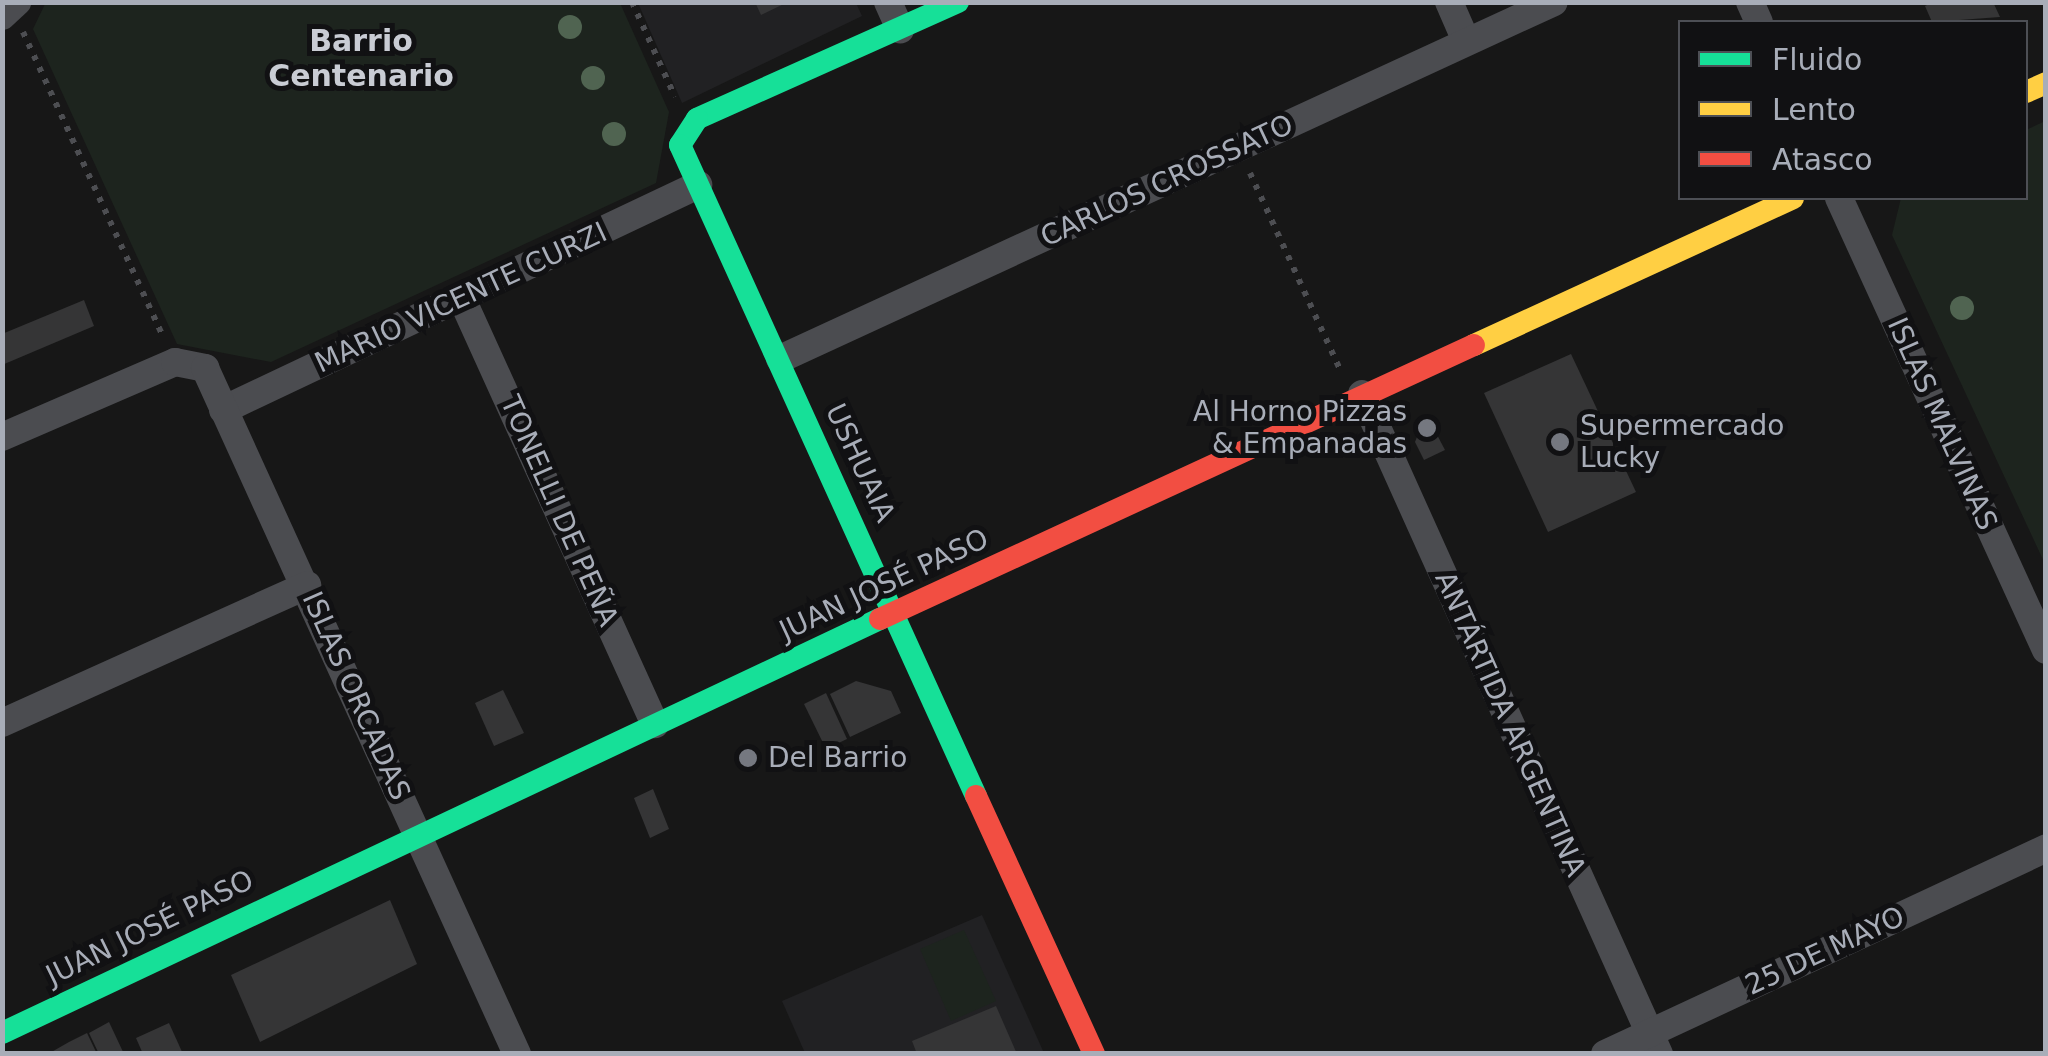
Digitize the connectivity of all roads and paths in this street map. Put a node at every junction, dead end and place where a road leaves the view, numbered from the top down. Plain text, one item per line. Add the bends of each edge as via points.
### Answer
1 (632, 2) edge
2 (888, 2) edge
3 (958, 2) edge
4 (1449, 2) edge
5 (1554, 2) edge
6 (11, 10) edge
7 (900, 29) junction
8 (1466, 41) junction
9 (693, 124) junction
10 (1238, 149) junction
11 (698, 186) junction
12 (1789, 200) edge
13 (1841, 200) edge
14 (462, 299) junction
15 (780, 360) junction
16 (175, 362) junction
17 (1358, 396) junction
18 (223, 410) junction
19 (2, 437) edge
20 (307, 585) junction
21 (896, 614) junction
22 (2046, 650) edge
23 (2, 723) edge
24 (656, 724) junction
25 (416, 833) junction
26 (2046, 848) edge
27 (2, 1033) edge
28 (1654, 1043) edge
29 (517, 1054) edge
30 (1094, 1054) edge
31 (1605, 1054) edge

1 - 9 path
2 - 7 street
3 - 7 main road
4 - 8 street
5 - 8 street, CARLOS CROSSATO
6 - 16 path
7 - 9 main road
8 - 10 street, CARLOS CROSSATO
9 - 11 main road, USHUAIA via 680,145
10 - 15 street, CARLOS CROSSATO
10 - 17 path
11 - 14 street, MARIO VICENTE CURZI
11 - 15 main road, USHUAIA
12 - 17 main road, JUAN JOSÉ PASO
13 - 22 street, ISLAS MALVINAS
14 - 18 street, MARIO VICENTE CURZI
14 - 24 street, TONELLI DE PEÑA
15 - 21 main road, USHUAIA
16 - 18 street, ISLAS ORCADAS via 204,368
16 - 19 street
17 - 21 main road, JUAN JOSÉ PASO
17 - 28 street, ANTÁRTIDA ARGENTINA
18 - 20 street, ISLAS ORCADAS
20 - 23 street
20 - 25 street, ISLAS ORCADAS
21 - 24 main road, JUAN JOSÉ PASO
21 - 30 main road, USHUAIA
24 - 25 main road, JUAN JOSÉ PASO
25 - 27 main road, JUAN JOSÉ PASO
25 - 29 street, ISLAS ORCADAS
26 - 28 street, 25 DE MAYO
28 - 31 street, 25 DE MAYO

